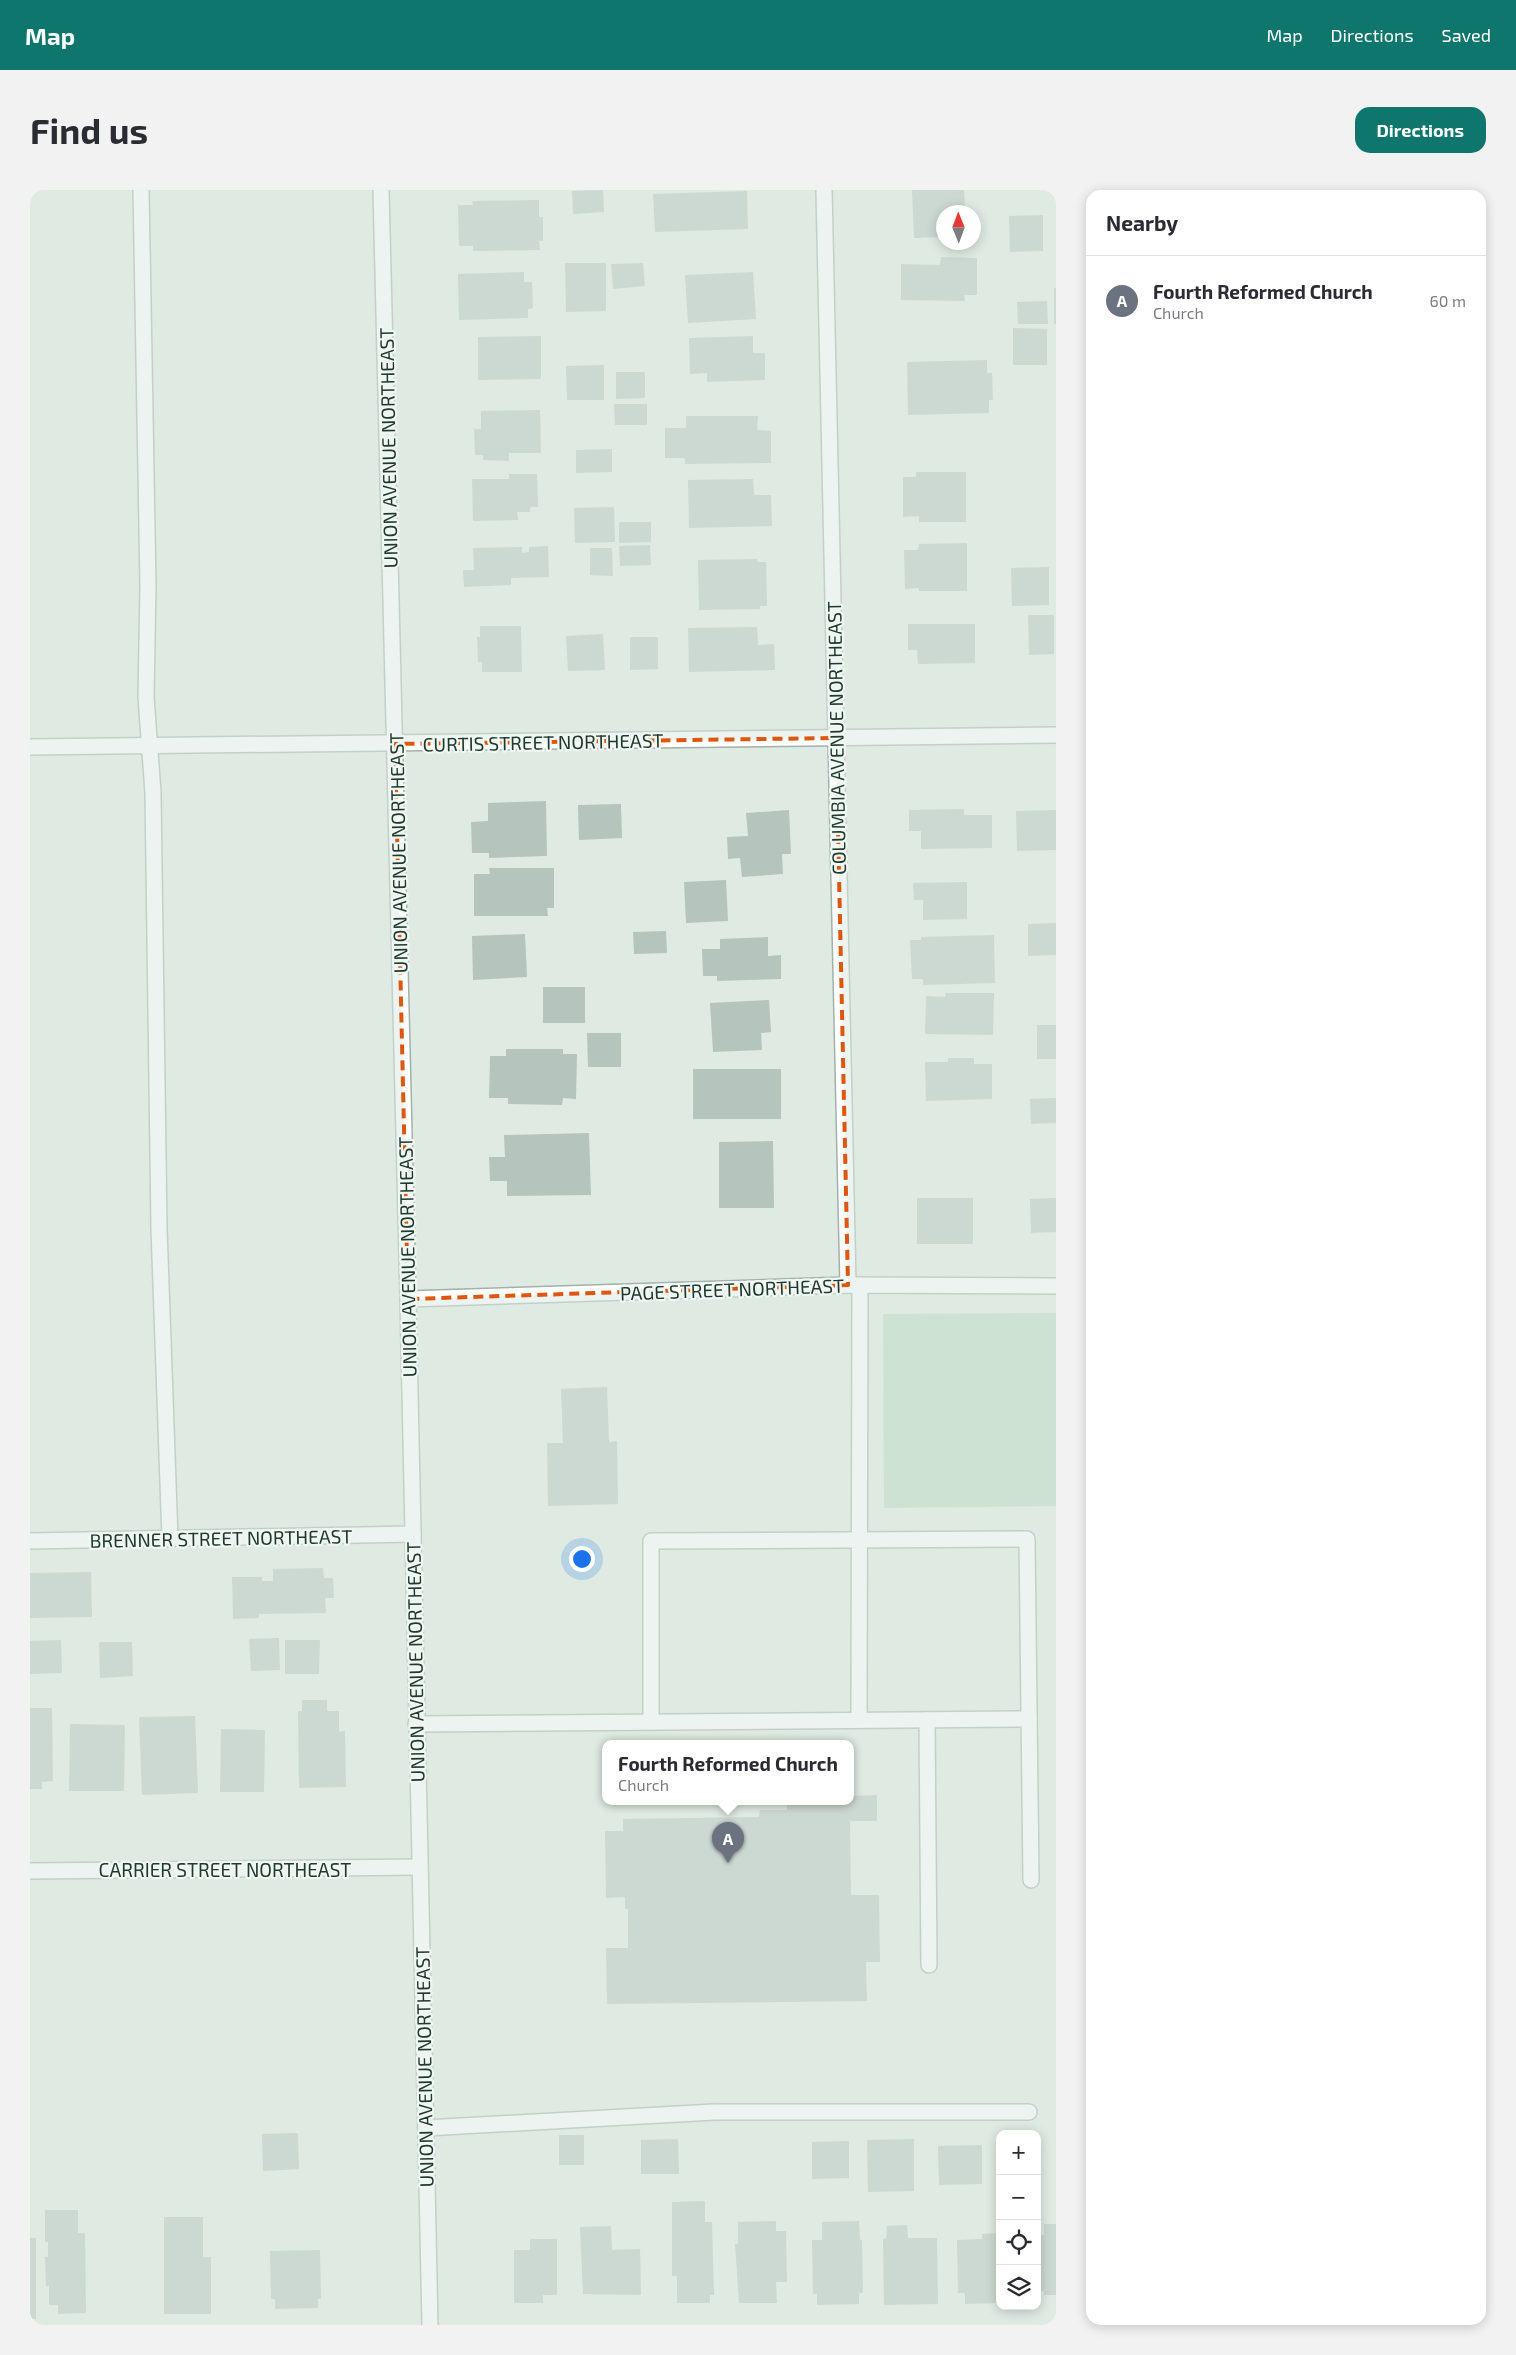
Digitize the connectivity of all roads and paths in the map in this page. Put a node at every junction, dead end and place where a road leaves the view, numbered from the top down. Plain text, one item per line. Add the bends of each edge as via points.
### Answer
1 (141, 190) edge
2 (381, 190) edge
3 (824, 190) edge
4 (1056, 735) edge
5 (836, 738) junction
6 (395, 744) junction
7 (148, 746) junction
8 (30, 747) edge
9 (854, 1285) junction
10 (1056, 1286) edge
11 (408, 1298) junction
12 (413, 1534) junction
13 (170, 1539) junction
14 (859, 1540) junction
15 (30, 1541) edge
16 (1029, 1719) junction
17 (859, 1720) junction
18 (927, 1720) junction
19 (651, 1722) junction
20 (416, 1724) junction
21 (420, 1867) junction
22 (30, 1871) edge
23 (1031, 1880) dead end
24 (929, 1965) dead end
25 (1029, 2112) dead end
26 (426, 2128) junction
27 (430, 2325) edge

1 - 7 street
2 - 6 street, UNION AVENUE NORTHEAST
3 - 5 street, COLUMBIA AVENUE NORTHEAST
4 - 5 street, CURTIS STREET NORTHEAST
5 - 6 street, CURTIS STREET NORTHEAST
5 - 9 street, COLUMBIA AVENUE NORTHEAST
6 - 7 street, CURTIS STREET NORTHEAST
6 - 11 street, UNION AVENUE NORTHEAST
7 - 8 street, CURTIS STREET NORTHEAST
7 - 13 street via 153,792 159,1228
9 - 10 street, PAGE STREET NORTHEAST
9 - 11 street, PAGE STREET NORTHEAST
9 - 14 street, COLUMBIA AVENUE NORTHEAST
11 - 12 street, UNION AVENUE NORTHEAST
12 - 13 street, BRENNER STREET NORTHEAST
12 - 20 street, UNION AVENUE NORTHEAST
13 - 15 street, BRENNER STREET NORTHEAST
14 - 16 street via 1027,1539
14 - 17 street, COLUMBIA AVENUE NORTHEAST
14 - 19 street via 651,1541
16 - 18 street
16 - 23 street
17 - 18 street
17 - 19 street
18 - 24 street
19 - 20 street
20 - 21 street, UNION AVENUE NORTHEAST
21 - 22 street, CARRIER STREET NORTHEAST
21 - 26 street, UNION AVENUE NORTHEAST
25 - 26 street via 714,2112
26 - 27 street, UNION AVENUE NORTHEAST

